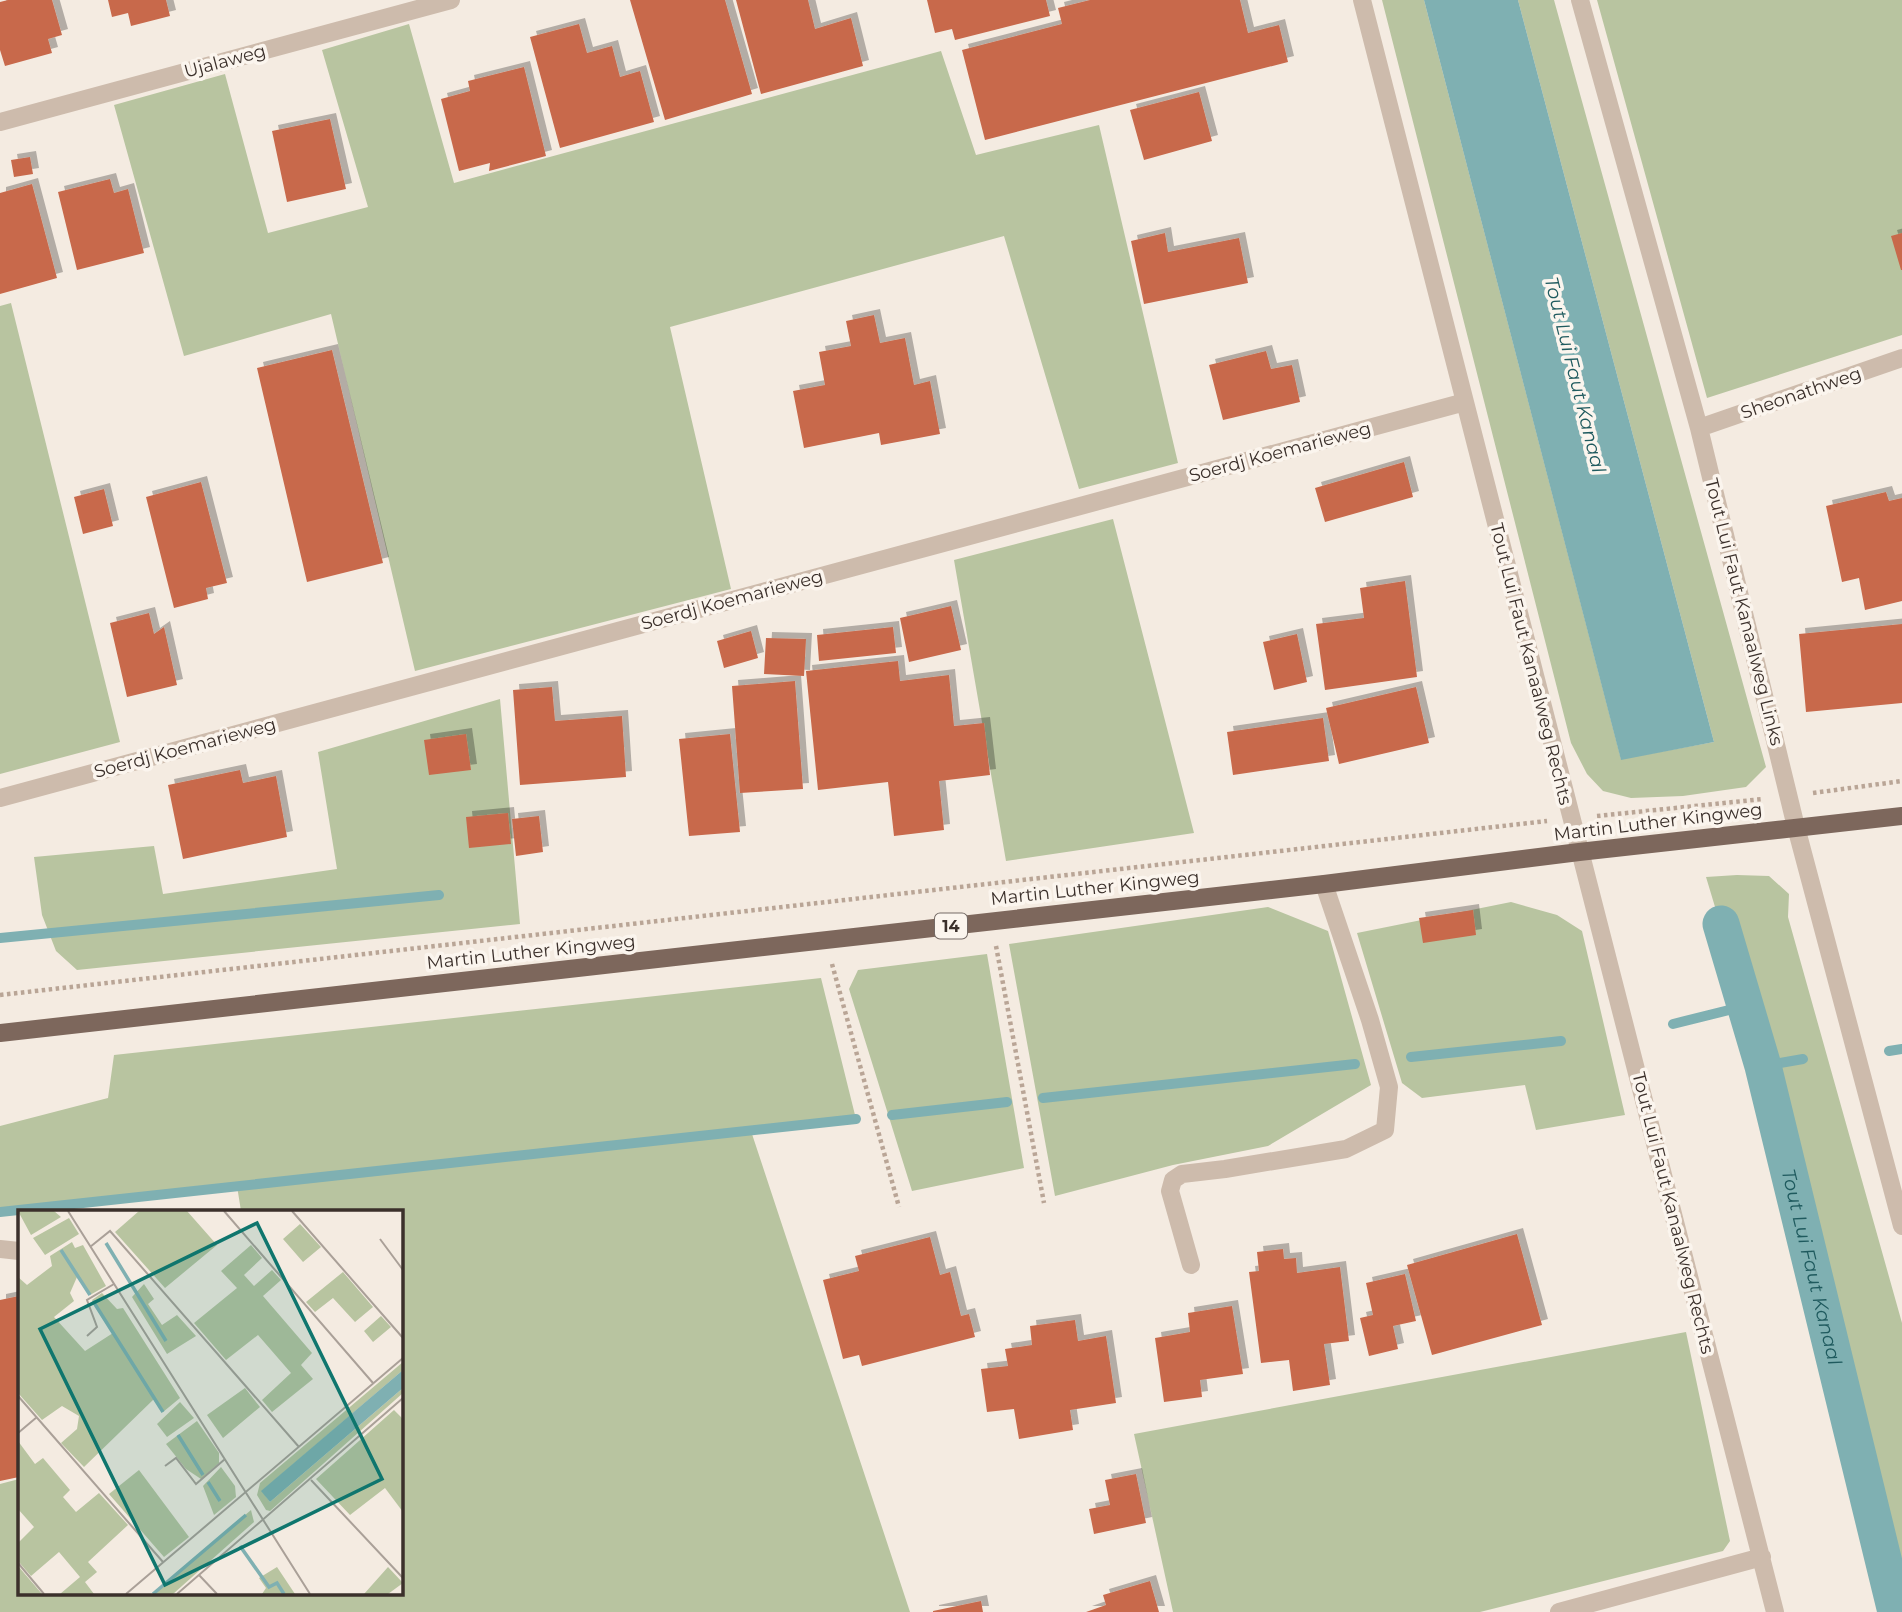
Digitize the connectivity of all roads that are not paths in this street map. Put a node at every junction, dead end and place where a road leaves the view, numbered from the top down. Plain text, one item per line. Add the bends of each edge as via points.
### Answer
1 (451, 0) edge
2 (1362, 0) edge
3 (1580, 0) edge
4 (0, 122) edge
5 (1902, 358) edge
6 (1465, 402) junction
7 (1699, 428) junction
8 (0, 798) edge
9 (1902, 816) edge
10 (1796, 827) junction
11 (1579, 852) junction
12 (1324, 884) junction
13 (0, 1033) edge
14 (1902, 1226) edge
15 (0, 1250) edge
16 (18, 1251) edge
17 (1191, 1265) dead end
18 (1762, 1558) junction
19 (1559, 1612) edge
20 (1775, 1612) edge

1 - 4 street, Ujalaweg
2 - 6 street, Tout Lui Faut Kanaalweg Rechts
3 - 7 street, Tout Lui Faut Kanaalweg Links
5 - 7 street, Sheonathweg
6 - 8 street, Soerdj Koemarieweg
6 - 11 street, Tout Lui Faut Kanaalweg Rechts
7 - 10 street, Tout Lui Faut Kanaalweg Links
9 - 10 main road, Martin Luther Kingweg / 14
10 - 11 main road, Martin Luther Kingweg / 14
10 - 14 street, Tout Lui Faut Kanaalweg Links
11 - 12 main road, Martin Luther Kingweg / 14
11 - 18 street, Tout Lui Faut Kanaalweg Rechts
12 - 13 main road, Martin Luther Kingweg / 14
12 - 17 street via 1389,1087 1385,1130 1346,1149 1182,1174 1173,1180 1170,1191
15 - 16 street
18 - 19 street
18 - 20 street, Tout Lui Faut Kanaalweg Rechts

